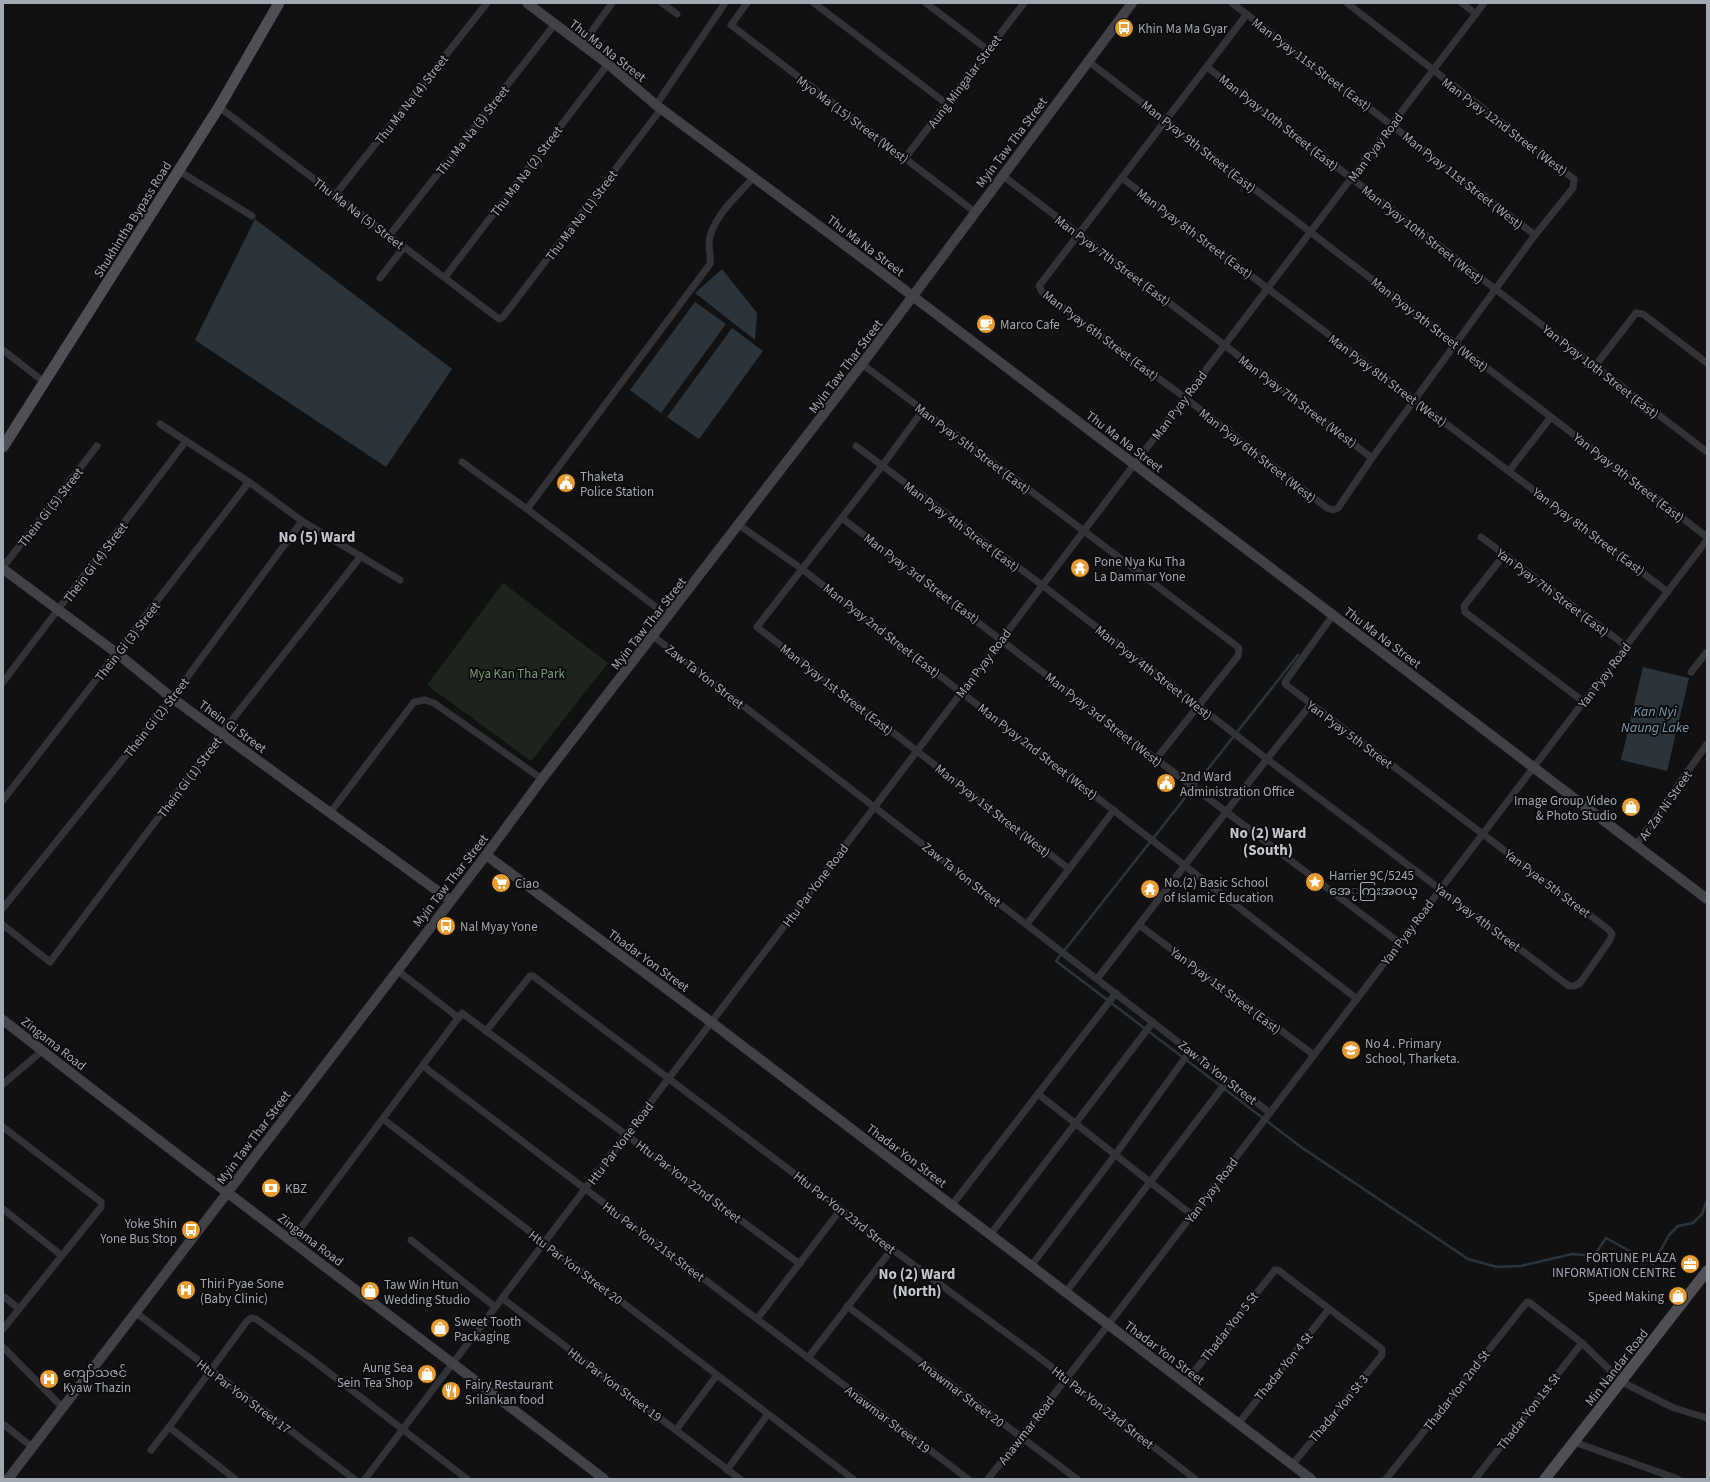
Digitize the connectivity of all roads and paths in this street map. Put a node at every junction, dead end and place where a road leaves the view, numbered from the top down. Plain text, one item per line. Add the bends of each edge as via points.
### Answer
1 (279, 3) edge
2 (487, 3) edge
3 (527, 3) edge
4 (612, 3) edge
5 (662, 3) edge
6 (725, 3) edge
7 (747, 3) edge
8 (814, 3) edge
9 (926, 3) edge
10 (1024, 3) edge
11 (1232, 3) edge
12 (1347, 3) edge
13 (1462, 3) edge
14 (1484, 3) edge
15 (1129, 4) edge
16 (677, 14) dead end
17 (1247, 14) junction
18 (1476, 14) junction
19 (555, 24) junction
20 (582, 45) junction
21 (988, 50) junction
22 (1088, 61) junction
23 (608, 64) junction
24 (1207, 67) junction
25 (1432, 70) junction
26 (947, 104) junction
27 (659, 107) junction
28 (219, 108) junction
29 (1166, 120) junction
30 (1391, 125) junction
31 (905, 158) junction
32 (179, 171) junction
33 (1002, 175) junction
34 (754, 177) junction
35 (1122, 178) junction
36 (1351, 178) junction
37 (335, 195) junction
38 (975, 212) junction
39 (252, 216) dead end
40 (1310, 232) junction
41 (1079, 234) junction
42 (1535, 235) junction
43 (390, 236) junction
44 (404, 247) junction
45 (380, 278) dead end
46 (445, 278) junction
47 (1267, 288) junction
48 (1496, 289) junction
49 (913, 296) junction
50 (499, 319) joint
51 (1456, 344) junction
52 (1224, 345) junction
53 (3, 350) edge
54 (1707, 363) edge
55 (862, 364) junction
56 (1595, 366) junction
57 (44, 382) junction
58 (1184, 397) junction
59 (1415, 400) junction
60 (923, 410) junction
61 (1551, 417) junction
62 (160, 424) dead end
63 (186, 441) junction
64 (97, 446) dead end
65 (856, 446) dead end
66 (3, 447) edge
67 (1707, 452) edge
68 (1372, 458) junction
69 (462, 462) dead end
70 (1134, 464) junction
71 (882, 466) junction
72 (1509, 471) junction
73 (250, 482) junction
74 (527, 509) junction
75 (842, 518) junction
76 (302, 521) junction
77 (740, 525) junction
78 (1083, 531) junction
79 (1481, 537) dead end
80 (1707, 537) edge
81 (1707, 540) edge
82 (1504, 555) junction
83 (361, 556) junction
84 (3, 568) edge
85 (802, 569) junction
86 (400, 580) dead end
87 (1042, 585) junction
88 (1668, 592) junction
89 (59, 610) junction
90 (1333, 615) junction
91 (669, 617) junction
92 (653, 636) junction
93 (1002, 639) junction
94 (1626, 646) junction
95 (1707, 652) edge
96 (118, 654) junction
97 (1691, 672) dead end
98 (3, 682) edge
99 (962, 692) junction
100 (172, 698) junction
101 (1584, 702) junction
102 (1311, 704) junction
103 (1198, 706) junction
104 (222, 734) junction
105 (1707, 744) edge
106 (917, 751) junction
107 (1156, 759) junction
108 (1267, 759) junction
109 (1534, 768) junction
110 (542, 779) junction
111 (3, 800) edge
112 (874, 807) junction
113 (1114, 810) junction
114 (1227, 812) junction
115 (330, 813) junction
116 (1483, 834) junction
117 (1636, 845) junction
118 (486, 855) junction
119 (1185, 865) junction
120 (1069, 869) junction
121 (1440, 888) junction
122 (1707, 899) edge
123 (450, 900) junction
124 (3, 908) edge
125 (1026, 924) junction
126 (3, 925) edge
127 (1139, 925) junction
128 (1400, 943) junction
129 (397, 970) junction
130 (1097, 978) junction
131 (1574, 986) joint
132 (1116, 993) junction
133 (1357, 999) junction
134 (461, 1016) junction
135 (3, 1020) edge
136 (711, 1022) junction
137 (1153, 1022) junction
138 (486, 1031) junction
139 (42, 1051) junction
140 (1190, 1051) junction
141 (1314, 1055) junction
142 (423, 1066) junction
143 (669, 1078) junction
144 (1228, 1080) junction
145 (3, 1084) edge
146 (1038, 1094) junction
147 (1270, 1113) junction
148 (383, 1119) junction
149 (1075, 1123) junction
150 (3, 1127) edge
151 (626, 1134) junction
152 (1115, 1155) junction
153 (1150, 1182) junction
154 (585, 1188) junction
155 (227, 1193) junction
156 (952, 1205) junction
157 (3, 1208) edge
158 (841, 1209) junction
159 (1192, 1215) junction
160 (990, 1235) junction
161 (410, 1240) dead end
162 (291, 1241) junction
163 (544, 1242) junction
164 (892, 1249) junction
165 (61, 1255) junction
166 (800, 1264) junction
167 (1031, 1266) junction
168 (1707, 1271) edge
169 (1066, 1292) junction
170 (3, 1296) edge
171 (502, 1298) junction
172 (847, 1306) junction
173 (495, 1307) junction
174 (18, 1308) junction
175 (1329, 1309) junction
176 (136, 1312) junction
177 (757, 1319) junction
178 (1108, 1325) junction
179 (3, 1329) edge
180 (1582, 1343) junction
181 (3, 1347) edge
182 (808, 1358) junction
183 (453, 1363) junction
184 (211, 1370) junction
185 (717, 1375) junction
186 (1066, 1378) junction
187 (1622, 1382) junction
188 (1185, 1383) junction
189 (63, 1408) junction
190 (768, 1414) junction
191 (1707, 1418) edge
192 (3, 1424) edge
193 (1238, 1424) junction
194 (169, 1428) junction
195 (402, 1430) junction
196 (676, 1430) junction
197 (1020, 1436) junction
198 (1574, 1442) junction
199 (32, 1447) junction
200 (151, 1450) dead end
201 (1292, 1464) junction
202 (727, 1470) junction
203 (8, 1479) edge
204 (235, 1479) edge
205 (354, 1479) edge
206 (365, 1479) edge
207 (467, 1479) edge
208 (604, 1479) edge
209 (740, 1479) edge
210 (852, 1479) edge
211 (968, 1479) edge
212 (988, 1479) edge
213 (1077, 1479) edge
214 (1195, 1479) edge
215 (1310, 1479) edge
216 (1386, 1479) edge
217 (1475, 1479) edge
218 (1545, 1479) edge
219 (1678, 1479) edge

1 - 28 main road, Shukhintha Bypass Road
2 - 37 street, Thu Ma Na (4) Street
3 - 19 street, Thu Ma Na Street
4 - 20 street
5 - 16 street
6 - 27 street, Thu Ma Na (1) Street
7 - 31 street, Myo Ma (15) Street (West) via 731,26
8 - 26 street
9 - 21 street
10 - 21 street, Aung Mingalar Street
11 - 17 street, Man Pyay 11st Street (East)
12 - 25 street, Man Pyay 12nd Street (West)
13 - 18 street
14 - 18 street, Man Pyay Road
15 - 22 street, Myin Taw Tha Street
17 - 24 street
17 - 30 street, Man Pyay 11st Street (East)
18 - 25 street, Man Pyay Road
19 - 20 street, Thu Ma Na Street
19 - 43 street, Thu Ma Na (3) Street
20 - 23 street, Thu Ma Na Street
21 - 26 street, Aung Mingalar Street
22 - 29 street, Man Pyay 9th Street (East)
22 - 33 street, Myin Taw Tha Street
23 - 27 street, Thu Ma Na Street
23 - 46 street, Thu Ma Na (2) Street
24 - 29 street
24 - 36 street, Man Pyay 10th Street (East)
25 - 30 street, Man Pyay Road
25 - 42 street, Man Pyay 12nd Street (West) via 1574,179 1573,188
26 - 31 street, Aung Mingalar Street
27 - 34 street, Thu Ma Na Street
27 - 50 street, Thu Ma Na (1) Street via 503,318
28 - 32 main road, Shukhintha Bypass Road
28 - 37 street, Thu Ma Na (5) Street
29 - 35 street
29 - 40 street, Man Pyay 9th Street (East)
30 - 36 street, Man Pyay Road
30 - 42 street, Man Pyay 11st Street (West)
31 - 38 street, Myo Ma (15) Street (West)
32 - 39 street
32 - 57 main road, Shukhintha Bypass Road
33 - 38 street, Myin Taw Tha Street
33 - 41 street, Man Pyay 7th Street (East)
34 - 49 street, Thu Ma Na Street
34 - 74 street via 721,214 711,232 710,264
35 - 41 street
35 - 47 street, Man Pyay 8th Street (East)
36 - 40 street, Man Pyay Road
36 - 48 street, Man Pyay 10th Street (West)
37 - 43 street, Thu Ma Na (5) Street
38 - 49 street, Myin Taw Tha Street
40 - 47 street, Man Pyay Road
40 - 51 street, Man Pyay 9th Street (West)
41 - 52 street, Man Pyay 7th Street (East)
41 - 58 street, Man Pyay 6th Street (East) via 1039,286 1042,292
42 - 48 street
43 - 44 street, Thu Ma Na (5) Street
44 - 45 street
44 - 46 street, Thu Ma Na (5) Street
46 - 50 street, Thu Ma Na (5) Street
47 - 52 street, Man Pyay Road
47 - 59 street, Man Pyay 8th Street (West)
48 - 51 street
48 - 56 street, Yan Pyay 10th Street (East)
49 - 55 street, Myin Taw Thar Street
49 - 70 street, Thu Ma Na Street
51 - 59 street
51 - 61 street, Man Pyay 9th Street (West)
52 - 58 street, Man Pyay Road
52 - 68 street, Man Pyay 7th Street (West)
53 - 57 street
54 - 56 street via 1643,314 1636,313
55 - 60 street, Man Pyay 5th Street (East)
55 - 77 street, Myin Taw Thar Street
56 - 67 street, Yan Pyay 10th Street (East)
57 - 66 main road, Shukhintha Bypass Road
58 - 68 street, Man Pyay 6th Street (West) via 1327,508 1333,510 1338,508
58 - 70 street, Man Pyay Road
59 - 68 street
59 - 72 street, Man Pyay 8th Street (West)
60 - 71 street
60 - 78 street, Man Pyay 5th Street (East)
61 - 72 street
61 - 80 street, Yan Pyay 9th Street (East)
62 - 63 street
63 - 73 street
63 - 89 street, Thein Gi (4) Street
64 - 84 street, Thein Gi (5) Street
65 - 71 street, Man Pyay 4th Street (East)
69 - 74 street
70 - 78 street, Man Pyay Road
70 - 90 street, Thu Ma Na Street
71 - 75 street
71 - 87 street, Man Pyay 4th Street (East)
72 - 88 street, Yan Pyay 8th Street (East)
73 - 76 street
73 - 96 street, Thein Gi (3) Street
74 - 91 street
75 - 85 street
75 - 93 street, Man Pyay 3rd Street (East)
76 - 83 street
76 - 100 street, Thein Gi (2) Street
77 - 85 street, Man Pyay 2nd Street (East)
77 - 91 street, Myin Taw Thar Street
78 - 87 street, Man Pyay Road
78 - 103 street, Man Pyay 5th Street (East) via 1239,649 1238,656
79 - 82 street, Yan Pyay 7th Street (East)
81 - 88 street, Yan Pyay Road
82 - 94 street, Yan Pyay 7th Street (East)
82 - 101 street via 1464,606 1465,612
83 - 86 street
83 - 104 street, Thein Gi (1) Street
84 - 89 street, Thein Gi Street
85 - 99 street, Man Pyay 2nd Street (East)
85 - 106 street, Man Pyay 1st Street (East) via 757,627
87 - 93 street, Man Pyay Road
87 - 103 street, Man Pyay 4th Street (West)
88 - 94 street, Yan Pyay Road
89 - 96 street, Thein Gi Street
89 - 98 street, Thein Gi (4) Street
90 - 102 street, Yan Pyay 5th Street via 1285,682
90 - 109 street, Thu Ma Na Street
91 - 92 street, Myin Taw Thar Street
92 - 110 street, Myin Taw Thar Street
92 - 112 street, Zaw Ta Yon Street
93 - 99 street, Man Pyay Road
93 - 107 street, Man Pyay 3rd Street (West)
94 - 101 street, Yan Pyay Road
95 - 97 street
96 - 100 street, Thein Gi Street
96 - 111 street, Thein Gi (3) Street
99 - 106 street, Man Pyay Road
99 - 113 street, Man Pyay 2nd Street (West)
100 - 104 street, Thein Gi Street
100 - 124 street, Thein Gi (2) Street
101 - 109 street, Yan Pyay Road
102 - 108 street
102 - 116 street, Yan Pyay 5th Street
103 - 107 street
103 - 108 street, Man Pyay 4th Street (West)
104 - 115 street, Thein Gi Street
104 - 126 street, Thein Gi (1) Street via 50,962
105 - 117 street, Ar Zar Ni Street
106 - 112 street, Man Pyay Road
106 - 120 street, Man Pyay 1st Street (West)
107 - 114 street, Man Pyay 3rd Street (West)
108 - 114 street
108 - 121 street, Yan Pyay 4th Street
109 - 116 street, Yan Pyay Road
109 - 117 street, Thu Ma Na Street
110 - 115 street via 434,703 425,700 414,702
110 - 118 street, Myin Taw Thar Street
112 - 125 street, Zaw Ta Yon Street
112 - 136 street, Htu Par Yone Road
113 - 119 street, Man Pyay 2nd Street (West)
113 - 120 street
114 - 119 street
114 - 128 street, Man Pyay 3rd Street (West)
115 - 123 street, Thein Gi Street
116 - 121 street, Yan Pyay Road
116 - 131 street, Yan Pyae 5th Street via 1612,934 1580,983
117 - 122 street, Thu Ma Na Street
118 - 123 street, Myin Taw Thar Street
118 - 136 street, Thadar Yon Street
119 - 127 street
119 - 133 street, Man Pyay 2nd Street (West)
120 - 125 street
121 - 128 street, Yan Pyay Road
121 - 131 street, Yan Pyay 4th Street via 1568,986
123 - 129 street, Myin Taw Thar Street
125 - 130 street, Zaw Ta Yon Street
127 - 130 street
127 - 141 street, Yan Pyay 1st Street (East)
128 - 133 street, Yan Pyay Road
129 - 134 street, Htu Par Yon 22nd Street
129 - 155 street, Myin Taw Thar Street
130 - 132 street, Zaw Ta Yon Street
132 - 137 street, Zaw Ta Yon Street
132 - 146 street
133 - 141 street, Yan Pyay Road
134 - 138 street, Htu Par Yon 22nd Street
134 - 142 street
135 - 139 street, Zingama Road
136 - 143 street, Htu Par Yone Road
136 - 156 street, Thadar Yon Street
137 - 140 street, Zaw Ta Yon Street
137 - 149 street
138 - 143 street, Htu Par Yon 23rd Street via 532,975
138 - 151 street, Htu Par Yon 22nd Street
139 - 145 street
139 - 155 street, Zingama Road
140 - 144 street, Zaw Ta Yon Street
140 - 152 street
141 - 147 street, Yan Pyay Road
142 - 148 street
142 - 154 street, Htu Par Yon 21st Street
143 - 151 street, Htu Par Yone Road
143 - 158 street, Htu Par Yon 23rd Street
144 - 147 street, Zaw Ta Yon Street
144 - 153 street
146 - 149 street
146 - 156 street
147 - 159 street, Yan Pyay Road
148 - 162 street
148 - 163 street, Htu Par Yon Street 20
149 - 152 street
149 - 160 street
150 - 165 street via 101,1202 101,1207
151 - 154 street, Htu Par Yone Road
151 - 166 street, Htu Par Yon 22nd Street
152 - 153 street
152 - 167 street
153 - 159 street
153 - 169 street
154 - 163 street, Htu Par Yone Road
154 - 177 street, Htu Par Yon 21st Street
155 - 162 street, Zingama Road
155 - 176 street, Myin Taw Thar Street
156 - 160 street, Thadar Yon Street
157 - 165 street
158 - 164 street, Htu Par Yon 23rd Street
158 - 166 street
159 - 178 street, Yan Pyay Road
160 - 167 street, Thadar Yon Street
161 - 173 street
162 - 183 street, Zingama Road
163 - 171 street, Htu Par Yone Road
163 - 185 street, Htu Par Yon Street 20
164 - 172 street
164 - 186 street, Htu Par Yon 23rd Street
165 - 174 street
166 - 177 street
167 - 169 street, Thadar Yon Street
168 - 187 main road, Min Nandar Road
169 - 178 street, Thadar Yon Street
170 - 174 street
171 - 173 street, Htu Par Yone Road
171 - 196 street, Htu Par Yon Street 19
172 - 182 street
172 - 197 street, Anawmar Street 20
173 - 183 street, Htu Par Yone Road
174 - 179 street
175 - 188 street, Thadar Yon 5 St via 1278,1270 1274,1270
175 - 193 street, Thadar Yon 4 St
175 - 201 street, Thadar Yon St 3 via 1383,1352
176 - 184 street, Htu Par Yon Street 17
176 - 189 street, Myin Taw Thar Street
177 - 182 street, Htu Par Yon 21st Street
178 - 186 street, Anawmar Road
178 - 188 street, Thadar Yon Street
180 - 187 street
180 - 216 street, Thadar Yon 2nd St via 1527,1302
180 - 217 street, Thadar Yon 1st St
181 - 189 street
182 - 211 street, Anawmar Street 19
183 - 195 street, Htu Par Yone Road
183 - 208 street, Zingama Road
184 - 194 street
184 - 195 street via 247,1321 251,1318 256,1319
184 - 205 street, Htu Par Yon Street 17
185 - 190 street, Htu Par Yon Street 20
185 - 196 street
186 - 197 street, Anawmar Road
186 - 214 street, Htu Par Yon 23rd Street
187 - 191 street via 1674,1408
187 - 198 main road, Min Nandar Road
188 - 193 street, Thadar Yon Street
189 - 199 street, Myin Taw Thar Street
190 - 202 street
190 - 210 street, Htu Par Yon Street 20
192 - 199 street
193 - 201 street, Thadar Yon Street
194 - 200 street
194 - 204 street
195 - 206 street, Htu Par Yone Road
195 - 207 street
196 - 202 street, Htu Par Yon Street 19
197 - 212 street, Anawmar Road
197 - 213 street, Anawmar Street 20
198 - 218 main road, Min Nandar Road
198 - 219 street
199 - 203 street, Myin Taw Thar Street
201 - 215 street, Thadar Yon Street
202 - 209 street, Htu Par Yon Street 19

